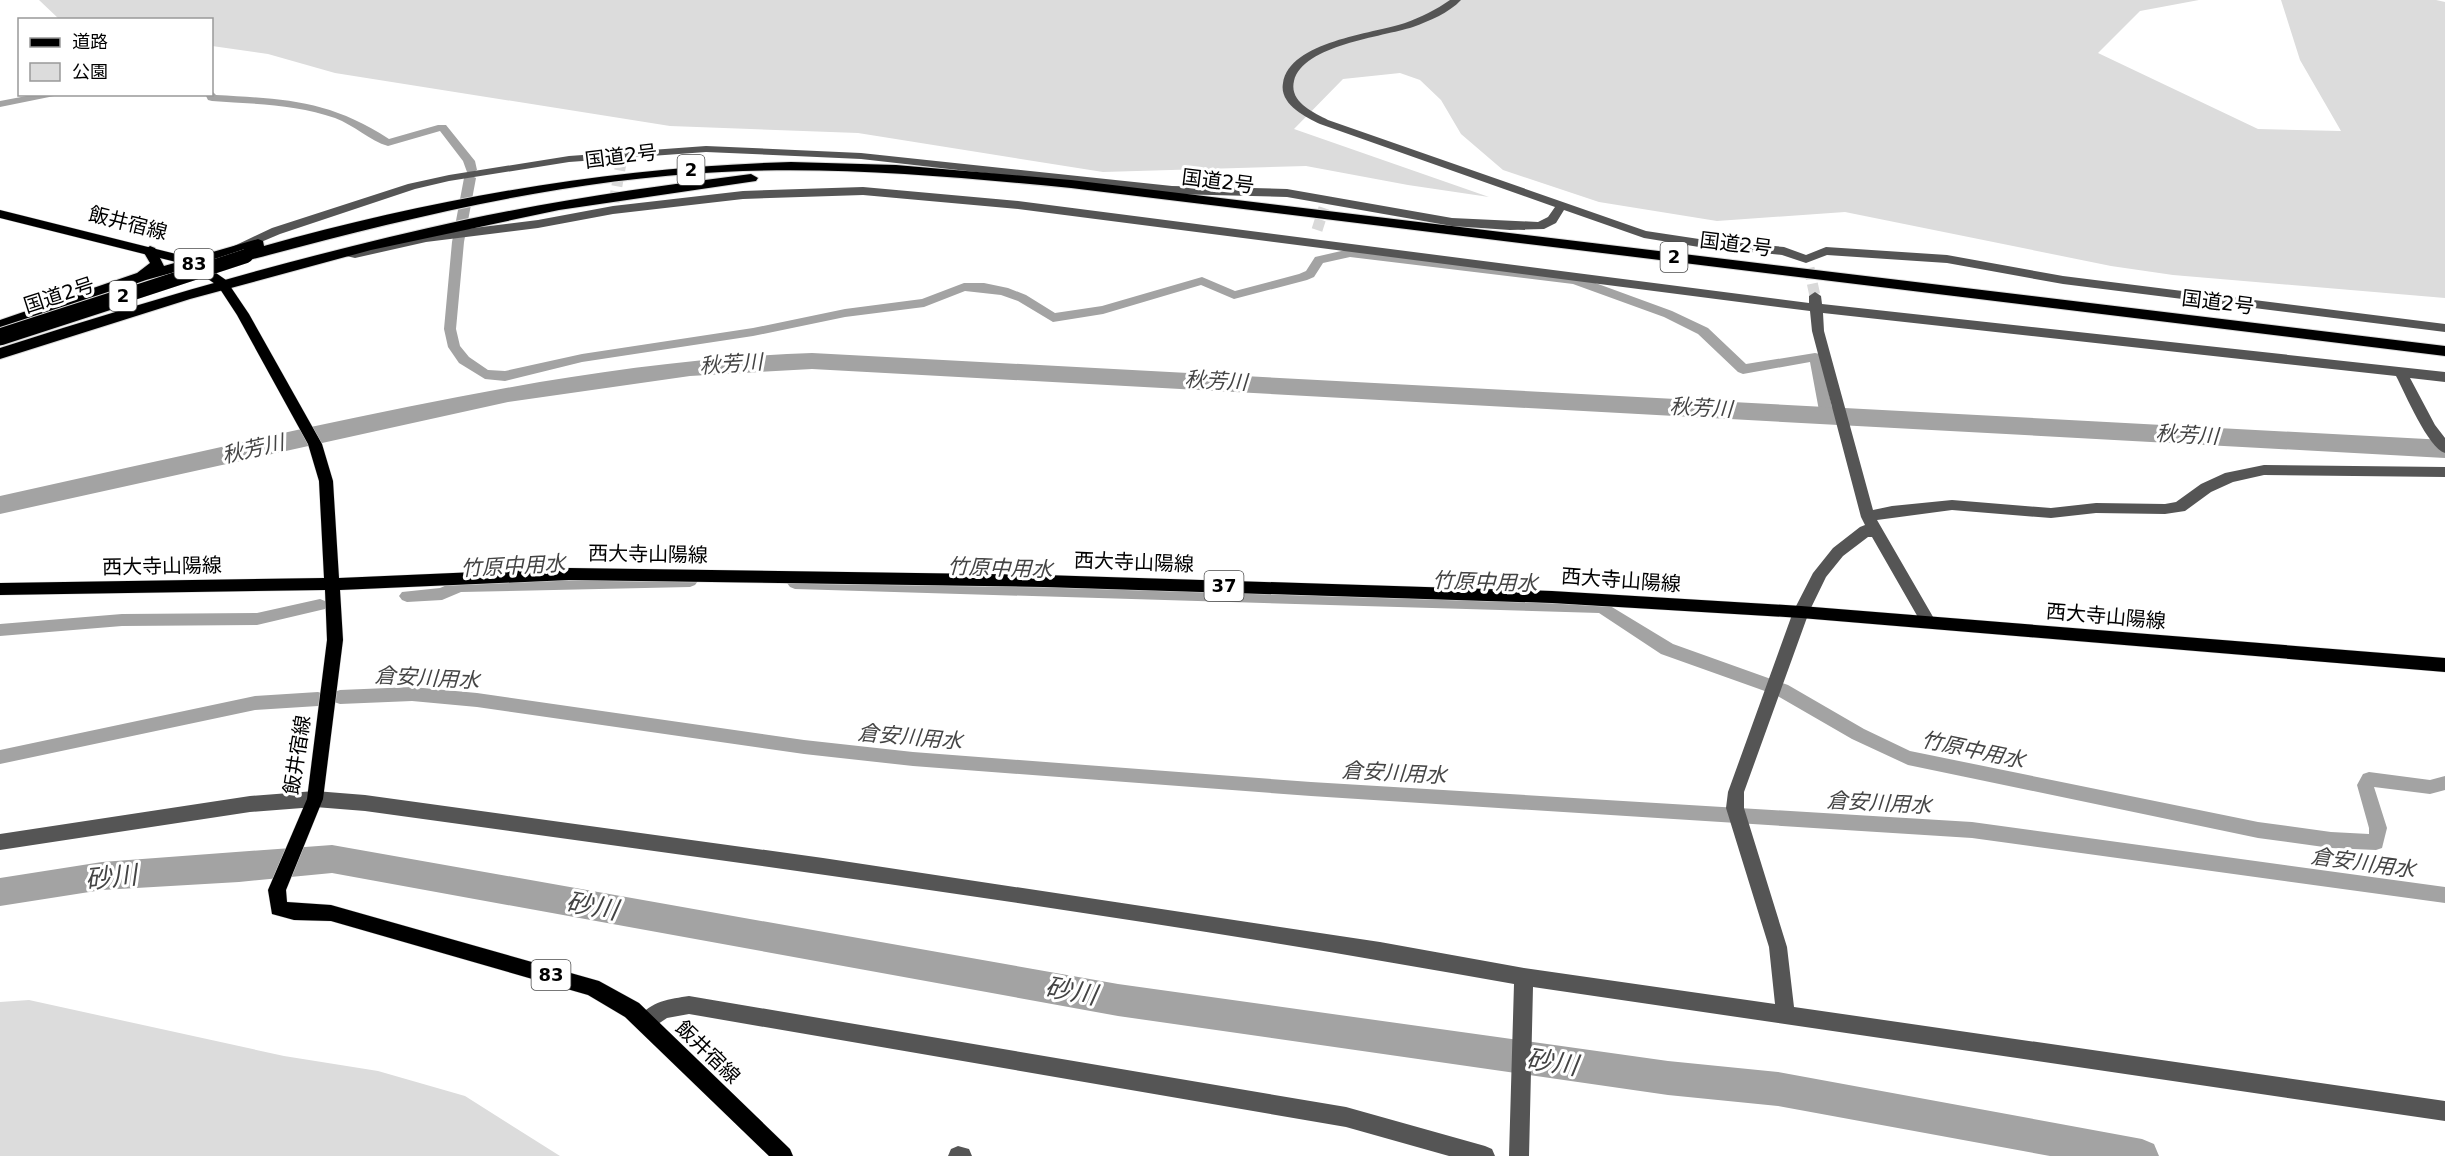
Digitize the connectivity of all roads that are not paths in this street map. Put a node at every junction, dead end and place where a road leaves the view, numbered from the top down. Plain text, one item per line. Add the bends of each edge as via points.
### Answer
1 (1456, 0) edge
2 (903, 169) junction
3 (446, 200) junction
4 (1561, 206) junction
5 (0, 214) edge
6 (481, 225) junction
7 (1317, 230) tunnel mouth
8 (1311, 244) junction
9 (150, 251) junction
10 (218, 256) junction
11 (192, 262) junction
12 (141, 277) junction
13 (222, 283) junction
14 (1816, 302) junction
15 (22, 319) junction
16 (0, 326) edge
17 (2445, 328) edge
18 (0, 336) edge
19 (27, 344) junction
20 (2445, 351) edge
21 (0, 355) edge
22 (2400, 372) junction
23 (2445, 377) edge
24 (2445, 448) edge
25 (2445, 472) edge
26 (1868, 517) junction
27 (1874, 532) junction
28 (334, 584) junction
29 (0, 589) edge
30 (1801, 612) junction
31 (1928, 622) junction
32 (2445, 665) edge
33 (313, 805) junction
34 (0, 842) edge
35 (1524, 977) junction
36 (1785, 1014) junction
37 (646, 1023) junction
38 (2445, 1111) edge
39 (783, 1156) edge
40 (1485, 1156) edge
41 (1519, 1156) edge

1 - 4 street via 1420,21 1305,58 1295,66 1288,81 1292,99 1299,108 1324,122
2 - 3 highway, 国道2号 / 2 via 660,168 589,174
2 - 6 highway via 793,174 594,198
2 - 20 highway, 国道2号 / 2 via 1071,184
3 - 10 highway via 339,218
3 - 18 highway, 国道2号 / 2, bridge via 246,256
4 - 10 street via 1552,220 1540,225 1510,226 1452,222 1249,190 1172,190 861,156 732,149 622,159 569,159 449,178 412,186 276,231
4 - 17 street via 1644,234 1784,251 1808,263 1826,251 1947,259 2063,280
5 - 9 main road, 飯井宿線 / 83
6 - 8 street via 538,224 613,206 743,195 863,191 1018,206
6 - 13 highway via 346,252
7 - 8 street
8 - 14 street
9 - 11 main road, 飯井宿線 / 83
9 - 12 highway via 158,264
10 - 11 highway
11 - 12 highway
11 - 13 main road, 飯井宿線 / 83
12 - 15 highway
13 - 19 highway
13 - 28 main road, 飯井宿線 / 83 via 315,444 326,481
14 - 22 street
14 - 26 street via 1818,331
15 - 16 highway
15 - 19 street
19 - 21 highway
22 - 23 street
22 - 24 street
25 - 26 street via 2264,470 2230,477 2180,507 2166,509 2096,508 2051,513 1952,505
26 - 27 street
27 - 30 street via 1865,531 1838,552 1820,573
27 - 31 street
28 - 29 main road, 西大寺山陽線 / 37
28 - 30 main road, 西大寺山陽線 / 37 via 568,574 1044,581 1552,597
28 - 33 main road, 飯井宿線 / 83 via 335,640
30 - 31 main road, 西大寺山陽線 / 37
30 - 36 street via 1736,792 1735,808 1778,947
31 - 32 main road, 西大寺山陽線 / 37
33 - 34 street via 250,804
33 - 35 street via 569,829 1380,951
33 - 37 main road, 飯井宿線 / 83 via 277,890 278,908 331,913 592,987 632,1010
35 - 36 street
35 - 41 street
36 - 38 street
37 - 39 main road, 飯井宿線 / 83
37 - 40 street via 663,1009 689,1005 1346,1117

